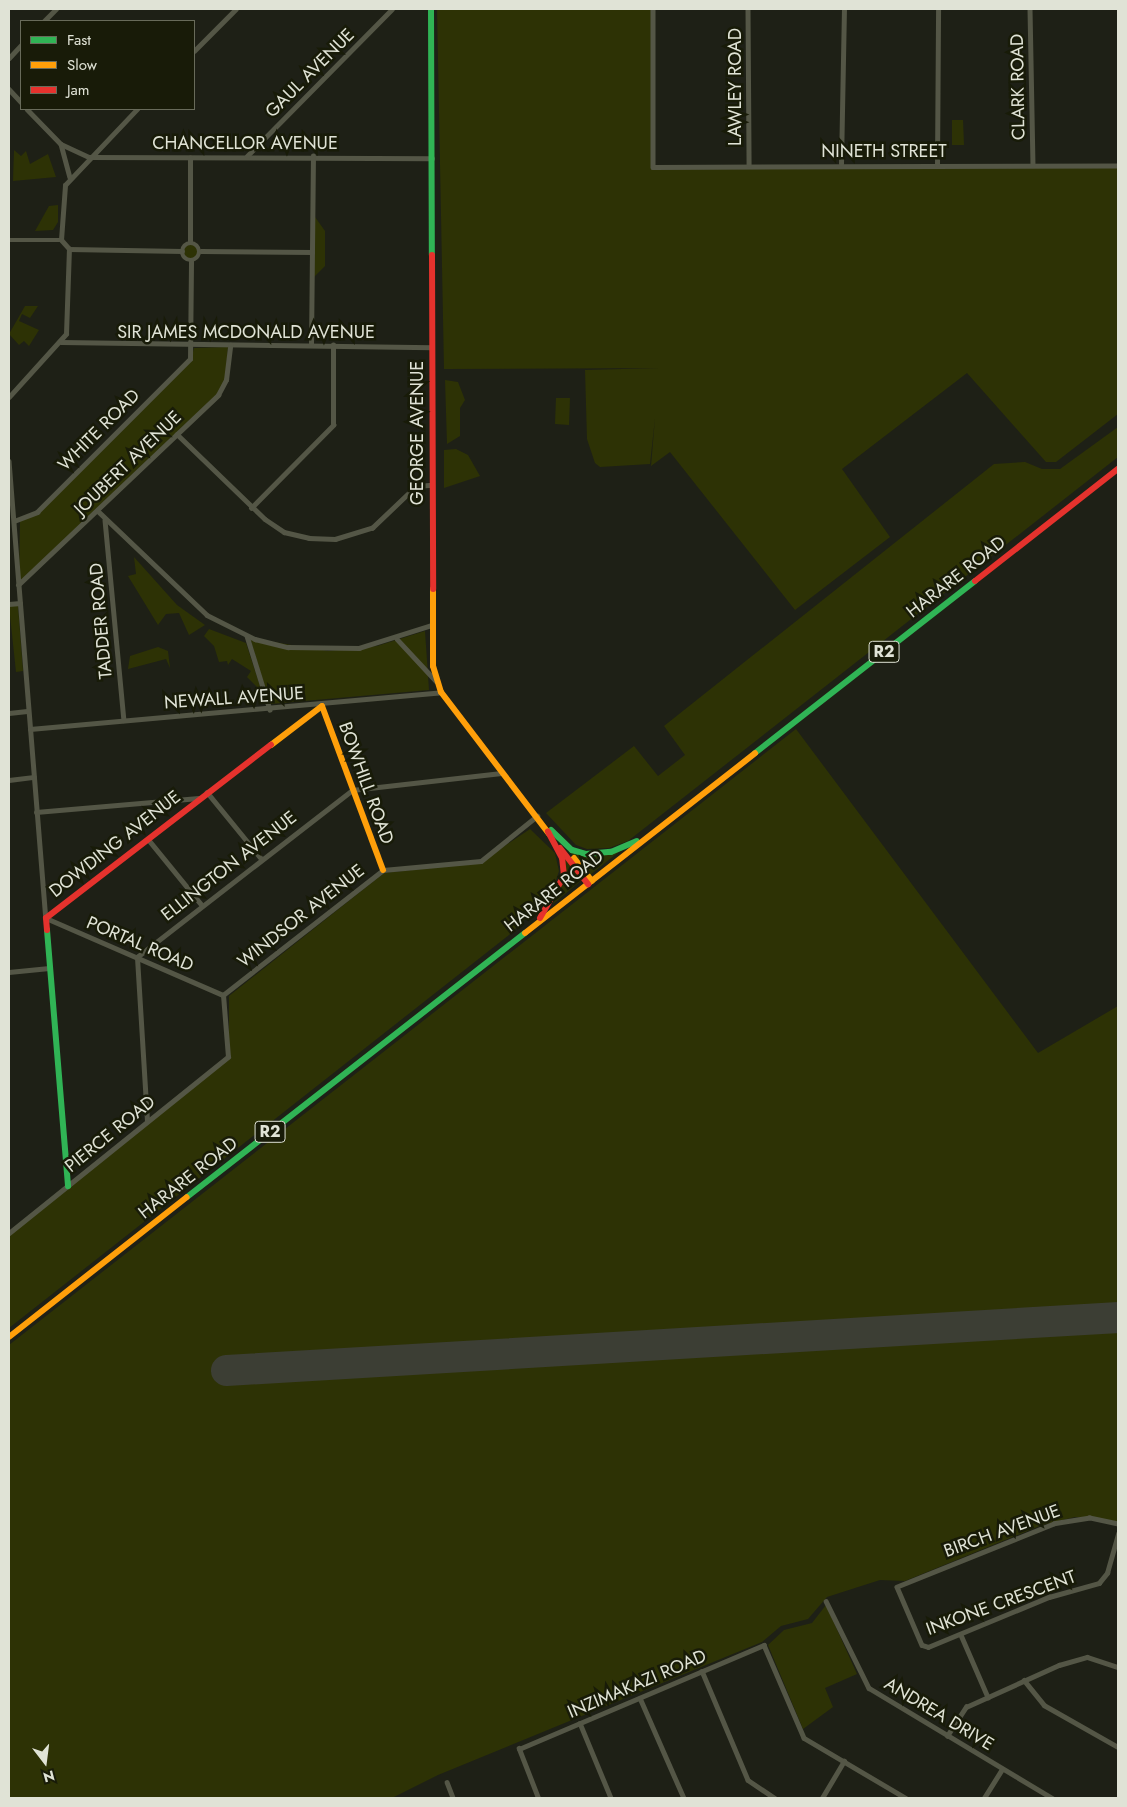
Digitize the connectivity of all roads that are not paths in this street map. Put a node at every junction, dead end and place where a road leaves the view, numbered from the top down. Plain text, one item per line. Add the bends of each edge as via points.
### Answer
1 (56, 9) edge
2 (236, 9) edge
3 (392, 9) edge
4 (431, 9) edge
5 (653, 9) edge
6 (748, 9) edge
7 (844, 9) edge
8 (938, 9) edge
9 (1030, 9) edge
10 (45, 20) edge
11 (20, 46) edge
12 (195, 50) edge
13 (9, 58) edge
14 (9, 89) edge
15 (20, 101) edge
16 (29, 110) edge
17 (136, 110) edge
18 (61, 144) junction
19 (247, 156) junction
20 (313, 156) junction
21 (89, 157) junction
22 (190, 158) junction
23 (432, 158) junction
24 (841, 164) junction
25 (749, 165) junction
26 (937, 165) junction
27 (1033, 165) junction
28 (1118, 165) edge
29 (69, 179) junction
30 (9, 240) edge
31 (61, 240) junction
32 (190, 242) junction
33 (69, 249) junction
34 (182, 251) junction
35 (201, 251) junction
36 (312, 252) junction
37 (191, 261) junction
38 (61, 342) junction
39 (230, 345) junction
40 (311, 345) junction
41 (333, 345) junction
42 (193, 347) junction
43 (432, 347) junction
44 (9, 397) edge
45 (177, 434) junction
46 (9, 461) edge
47 (1118, 469) edge
48 (432, 485) junction
49 (10, 487) edge
50 (251, 508) junction
51 (99, 512) junction
52 (105, 520) junction
53 (14, 521) junction
54 (18, 585) junction
55 (20, 603) junction
56 (9, 604) edge
57 (432, 625) junction
58 (247, 636) junction
59 (397, 639) junction
60 (436, 681) junction
61 (441, 692) junction
62 (322, 706) junction
63 (270, 710) junction
64 (27, 712) junction
65 (9, 713) edge
66 (124, 720) junction
67 (30, 729) junction
68 (501, 773) junction
69 (34, 777) junction
70 (9, 780) edge
71 (352, 790) junction
72 (206, 791) junction
73 (198, 798) junction
74 (36, 812) junction
75 (539, 819) junction
76 (549, 831) junction
77 (650, 835) junction
78 (147, 838) junction
79 (260, 858) junction
80 (382, 870) junction
81 (590, 882) junction
82 (201, 904) junction
83 (46, 918) junction
84 (532, 928) junction
85 (137, 958) junction
86 (49, 968) junction
87 (9, 972) edge
88 (223, 995) junction
89 (147, 1121) junction
90 (68, 1186) junction
91 (9, 1233) edge
92 (9, 1337) edge
93 (1118, 1524) edge
94 (1118, 1534) edge
95 (897, 1586) joint
96 (826, 1601) dead end
97 (961, 1635) junction
98 (1118, 1667) edge
99 (702, 1671) junction
100 (1024, 1680) junction
101 (988, 1697) junction
102 (640, 1698) junction
103 (580, 1723) junction
104 (947, 1736) junction
105 (1118, 1747) edge
106 (844, 1761) junction
107 (1002, 1769) junction
108 (447, 1782) dead end
109 (902, 1797) edge
110 (453, 1798) edge
111 (538, 1798) edge
112 (610, 1798) edge
113 (684, 1798) edge
114 (775, 1798) edge
115 (822, 1798) edge
116 (984, 1798) edge
117 (1052, 1798) edge

1 - 10 street
2 - 12 street
3 - 19 street, GAUL AVENUE
4 - 23 main road, GEORGE AVENUE
5 - 25 street, NINETH STREET via 652,164
6 - 25 street, LAWLEY ROAD
7 - 24 street
8 - 26 street
9 - 27 street, CLARK ROAD
11 - 13 street
14 - 15 street
16 - 18 street
17 - 21 street
18 - 21 street, CHANCELLOR AVENUE
18 - 29 street
19 - 20 street, CHANCELLOR AVENUE
19 - 22 street, CHANCELLOR AVENUE
20 - 23 street, CHANCELLOR AVENUE
20 - 36 street
21 - 22 street, CHANCELLOR AVENUE
21 - 29 street
22 - 32 street
23 - 43 main road, GEORGE AVENUE
24 - 25 street, NINETH STREET
24 - 26 street, NINETH STREET
26 - 27 street, NINETH STREET
27 - 28 street, NINETH STREET
29 - 31 street
30 - 31 street
31 - 33 street
32 - 34 street
32 - 35 street
33 - 34 street
33 - 38 street via 66,334
34 - 37 street
35 - 36 street
35 - 37 street
36 - 40 street
37 - 42 street
38 - 42 street, SIR JAMES MCDONALD AVENUE
38 - 44 street
39 - 40 street, SIR JAMES MCDONALD AVENUE
39 - 42 street, SIR JAMES MCDONALD AVENUE
39 - 45 street, JOUBERT AVENUE via 224,386
40 - 41 street, SIR JAMES MCDONALD AVENUE
41 - 43 street, SIR JAMES MCDONALD AVENUE
41 - 50 street via 333,425
42 - 53 street, WHITE ROAD via 190,359 37,512
43 - 48 main road, GEORGE AVENUE
45 - 50 street
45 - 51 street, JOUBERT AVENUE
46 - 49 street
47 - 77 main road, HARARE ROAD / R2
48 - 50 street via 416,486 372,528 335,539 294,535
48 - 57 main road, GEORGE AVENUE
49 - 53 street
51 - 52 street
51 - 54 street, JOUBERT AVENUE
52 - 58 street via 206,615
52 - 66 street, TADDER ROAD
53 - 54 street
54 - 55 street
55 - 56 street
55 - 64 street
57 - 59 street
57 - 60 main road, GEORGE AVENUE
58 - 59 street via 288,647 330,650
58 - 63 street
59 - 60 street
60 - 61 main road, GEORGE AVENUE
61 - 62 street, NEWALL AVENUE
61 - 68 main road, GEORGE AVENUE
62 - 63 street, NEWALL AVENUE
62 - 71 main road, BOWHILL ROAD
62 - 72 main road, DOWDING AVENUE
63 - 66 street, NEWALL AVENUE
64 - 65 street
64 - 67 street
66 - 67 street, NEWALL AVENUE
67 - 69 street
68 - 71 street, ELLINGTON AVENUE
68 - 75 main road, GEORGE AVENUE
69 - 70 street
69 - 74 street
71 - 79 street, ELLINGTON AVENUE
71 - 80 main road, BOWHILL ROAD
72 - 73 main road, DOWDING AVENUE
72 - 79 street
73 - 74 street
73 - 78 main road, DOWDING AVENUE
74 - 83 street
75 - 76 main road, GEORGE AVENUE
75 - 80 street, WINDSOR AVENUE via 481,861
76 - 77 main road via 572,850 598,855
76 - 81 main road, GEORGE AVENUE
76 - 84 main road via 562,858 564,876 558,893
77 - 81 main road, HARARE ROAD / R2
78 - 82 street
78 - 83 main road, DOWDING AVENUE
79 - 82 street, ELLINGTON AVENUE
80 - 88 street, WINDSOR AVENUE
81 - 84 main road, HARARE ROAD / R2
82 - 85 street, ELLINGTON AVENUE
83 - 85 street, PORTAL ROAD
83 - 86 main road, DOWDING AVENUE
84 - 92 main road, HARARE ROAD / R2
85 - 88 street, PORTAL ROAD
85 - 89 street
86 - 87 street
86 - 90 main road, DOWDING AVENUE
88 - 89 street, PIERCE ROAD via 228,1057
89 - 90 street, PIERCE ROAD
90 - 91 street, PIERCE ROAD
93 - 95 street, BIRCH AVENUE via 1090,1518 1054,1524
94 - 97 street, INKONE CRESCENT via 1107,1573 1099,1583 1055,1595
95 - 97 street, INKONE CRESCENT via 924,1646
96 - 104 street, ANDREA DRIVE via 866,1685
97 - 101 street
98 - 100 street via 1093,1658 1079,1658
99 - 102 street, INZIMAKAZI ROAD
99 - 106 street, INZIMAKAZI ROAD via 764,1644 803,1737
99 - 114 street via 748,1780
100 - 101 street
100 - 105 street via 1044,1705
101 - 104 street via 962,1709
102 - 103 street, INZIMAKAZI ROAD
102 - 113 street
103 - 111 street, INZIMAKAZI ROAD via 521,1748 518,1753
103 - 112 street
104 - 107 street, ANDREA DRIVE
106 - 109 street
106 - 115 street
107 - 116 street
107 - 117 street, ANDREA DRIVE
108 - 110 street

